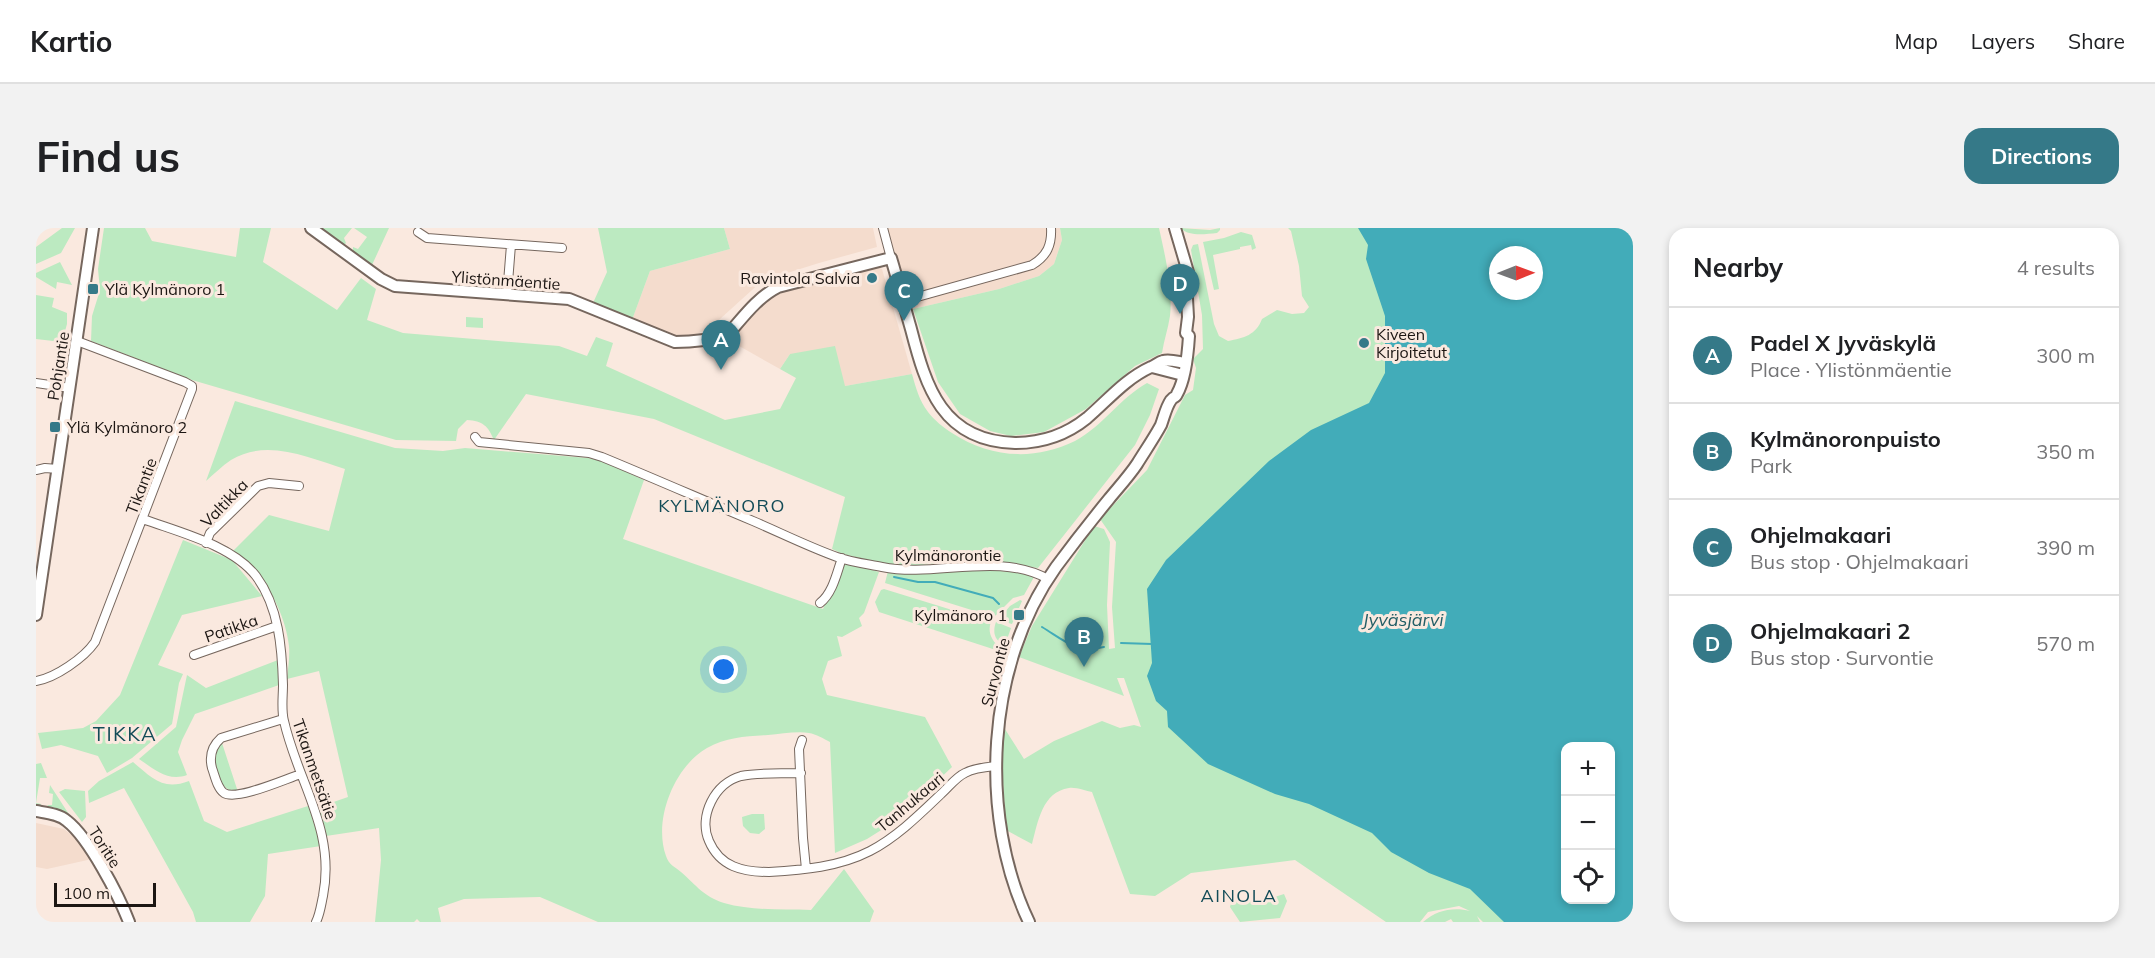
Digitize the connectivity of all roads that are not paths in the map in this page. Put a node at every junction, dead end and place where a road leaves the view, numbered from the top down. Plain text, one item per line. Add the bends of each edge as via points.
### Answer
1 (93, 228) edge
2 (311, 228) edge
3 (883, 228) edge
4 (1051, 228) edge
5 (1175, 228) edge
6 (418, 232) dead end
7 (511, 244) junction
8 (562, 248) dead end
9 (891, 258) junction
10 (507, 295) junction
11 (903, 301) junction
12 (77, 341) junction
13 (1180, 368) junction
14 (36, 383) edge
15 (70, 388) junction
16 (475, 437) dead end
17 (58, 469) junction
18 (36, 470) edge
19 (298, 486) dead end
20 (143, 519) junction
21 (206, 543) junction
22 (842, 558) junction
23 (1048, 579) junction
24 (820, 603) dead end
25 (36, 615) edge
26 (278, 626) junction
27 (194, 655) dead end
28 (36, 681) edge
29 (283, 719) junction
30 (802, 740) dead end
31 (996, 766) junction
32 (801, 773) junction
33 (301, 774) junction
34 (36, 811) edge
35 (806, 869) junction
36 (129, 922) edge
37 (316, 922) edge
38 (1029, 922) edge

1 - 12 street, Pohjantie
2 - 10 street, Ylistönmäentie via 395,285
3 - 9 street
4 - 11 street via 1049,249 1032,265
5 - 13 street, Survontie via 1188,272 1188,317
6 - 7 street via 427,238
7 - 8 street
7 - 10 street
9 - 10 street, Ylistönmäentie via 778,287 765,294 733,325 708,338 688,342 671,341 569,299
9 - 11 street
11 - 13 street via 933,396 960,425 989,440 1035,442 1063,433 1136,374 1164,360
12 - 15 street, Pohjantie
12 - 20 street, Tikantie via 192,386
13 - 23 street, Survontie via 1160,427 1136,466
14 - 15 street
15 - 17 street, Pohjantie
16 - 22 street, Kylmänorontie via 479,441 602,457
17 - 18 street
17 - 25 street, Pohjantie
19 - 21 street, Valtikka via 258,486 210,533
20 - 21 street, Tikanmetsätie
20 - 28 street, Tikantie via 88,653 46,680
21 - 26 street, Tikanmetsätie via 235,557 256,576
22 - 23 street, Kylmänorontie via 914,570 998,567 1036,573
22 - 24 street via 836,579
23 - 31 street, Survontie via 1023,627 1012,660 1000,708
26 - 27 street, Patikka
26 - 29 street, Tikanmetsätie
29 - 33 street, Tikanmetsätie
29 - 33 street via 221,738 210,759 213,770 219,788 237,796
30 - 32 street
31 - 35 street, Tanhukaari via 964,773 899,832 872,850 845,862
31 - 38 street, Survontie via 1006,852
32 - 35 street
32 - 35 street, Tanhukaari via 750,775 720,788 711,800 706,835 716,855 742,870
33 - 37 street, Tikanmetsätie via 322,830 326,858 326,882
34 - 36 street, Toritie via 59,816 72,825 109,880

